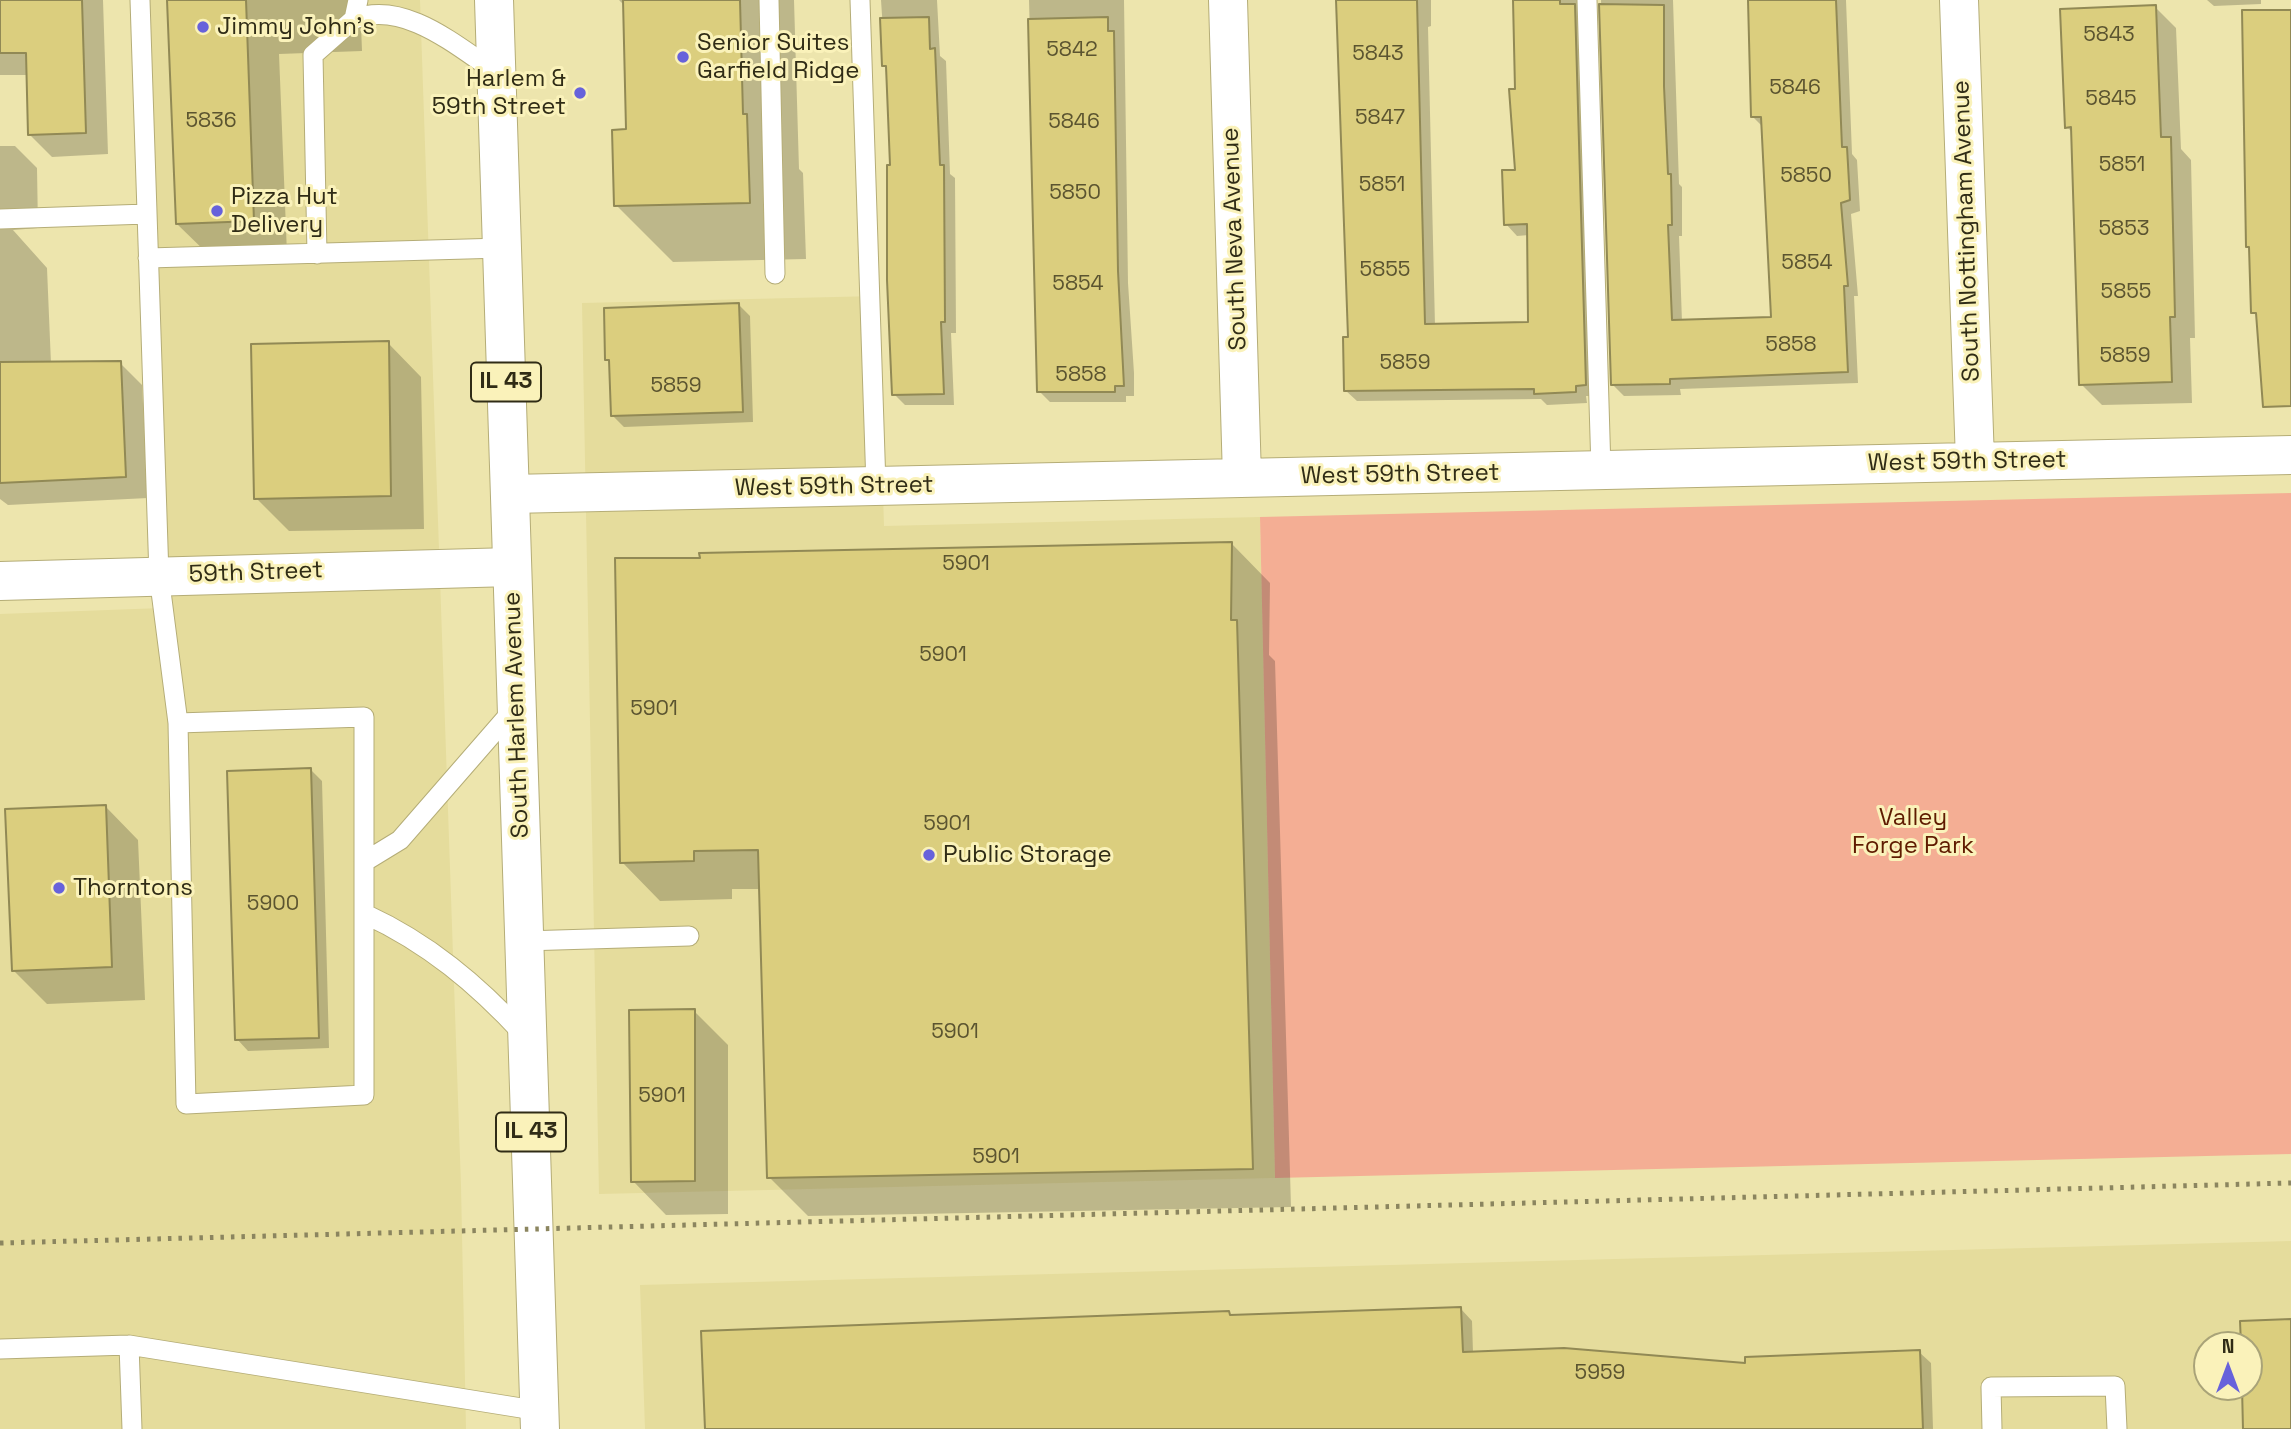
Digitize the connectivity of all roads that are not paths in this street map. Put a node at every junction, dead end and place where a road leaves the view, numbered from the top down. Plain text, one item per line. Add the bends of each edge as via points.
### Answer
1 (140, 0) edge
2 (494, 0) edge
3 (769, 0) edge
4 (860, 0) edge
5 (1228, 0) edge
6 (1587, 0) edge
7 (1959, 0) edge
8 (356, 10) edge
9 (496, 72) junction
10 (147, 214) junction
11 (0, 219) edge
12 (502, 248) junction
13 (317, 254) junction
14 (148, 258) junction
15 (775, 274) dead end
16 (2291, 455) edge
17 (1975, 461) junction
18 (1601, 470) junction
19 (1241, 478) junction
20 (876, 486) junction
21 (510, 494) junction
22 (512, 567) junction
23 (159, 576) junction
24 (0, 580) edge
25 (517, 705) junction
26 (178, 723) junction
27 (364, 862) junction
28 (365, 914) junction
29 (689, 936) dead end
30 (524, 941) junction
31 (528, 1039) junction
32 (129, 1345) junction
33 (0, 1349) edge
34 (540, 1420) edge
35 (132, 1429) edge
36 (1993, 1429) edge
37 (2117, 1429) edge

1 - 10 lane
2 - 9 street, South Harlem Avenue / IL 43
3 - 15 lane
4 - 20 lane
5 - 19 street, South Neva Avenue
6 - 18 lane
7 - 17 street, South Nottingham Avenue
8 - 9 lane via 385,10 411,17
8 - 13 lane via 313,55
9 - 12 street, South Harlem Avenue / IL 43
10 - 11 lane
10 - 14 lane
12 - 13 lane
12 - 21 street, South Harlem Avenue / IL 43
13 - 14 lane
14 - 23 lane
16 - 17 street, West 59th Street
17 - 18 street, West 59th Street
18 - 19 street, West 59th Street
19 - 20 street, West 59th Street
20 - 21 street, West 59th Street
21 - 22 street, South Harlem Avenue / IL 43
22 - 23 street, 59th Street
22 - 25 street, South Harlem Avenue / IL 43
23 - 24 street, 59th Street
23 - 26 lane
25 - 27 lane via 400,839
25 - 30 street, South Harlem Avenue / IL 43
26 - 27 lane via 364,717
26 - 28 lane via 186,1104 364,1095
27 - 28 lane
28 - 31 lane via 404,932 442,958 489,997
29 - 30 lane
30 - 31 street, South Harlem Avenue / IL 43
31 - 34 street, South Harlem Avenue / IL 43
32 - 33 lane
32 - 34 lane
32 - 35 lane
36 - 37 lane via 1991,1387 2102,1386 2115,1386

